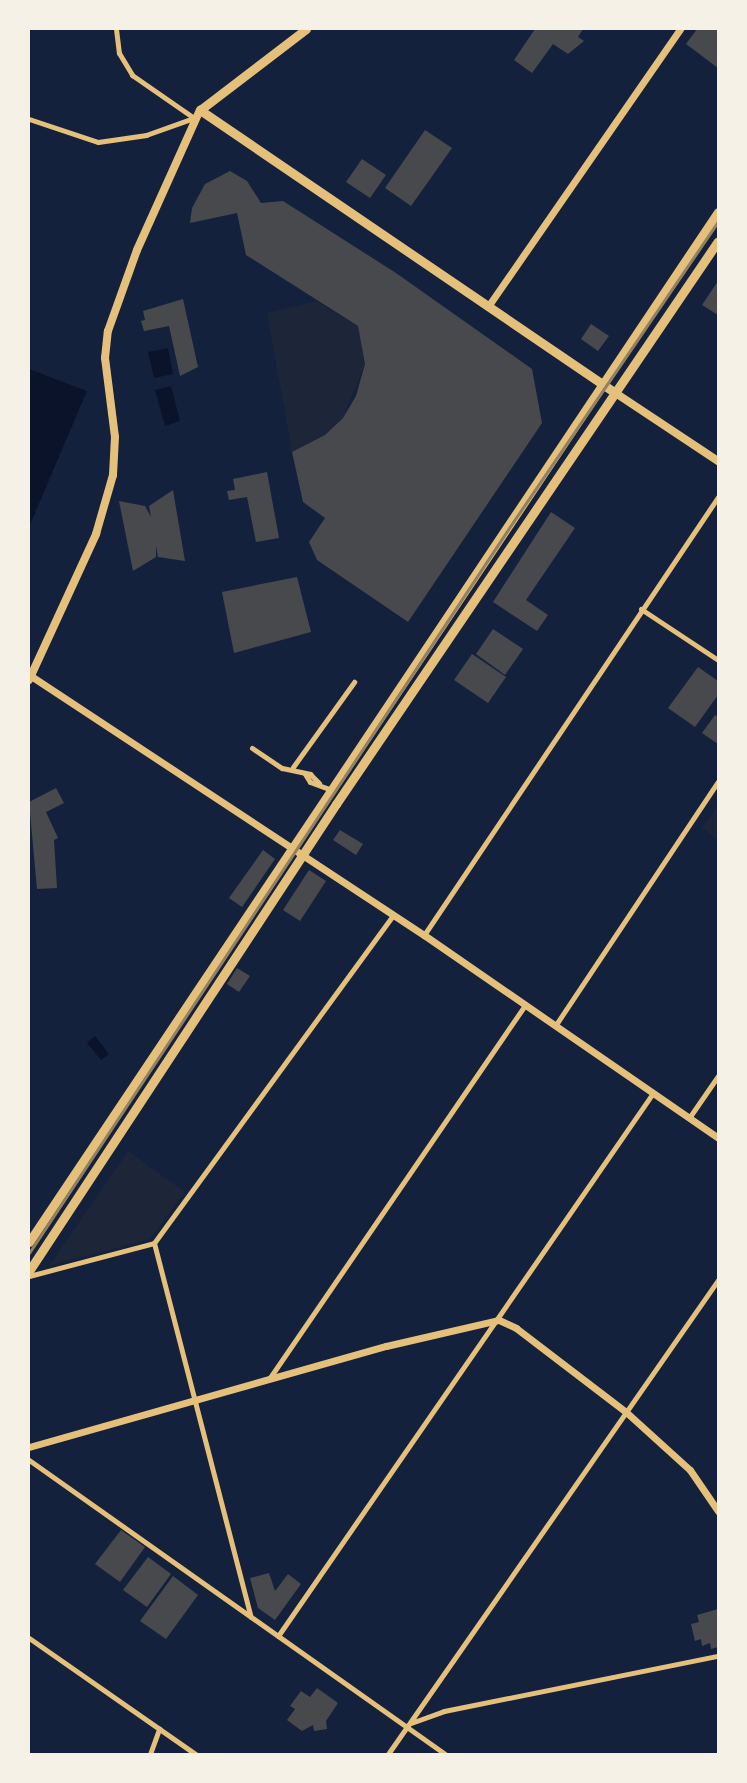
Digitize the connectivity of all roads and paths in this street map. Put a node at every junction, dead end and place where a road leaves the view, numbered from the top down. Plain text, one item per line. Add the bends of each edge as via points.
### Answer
1 (116, 29) edge
2 (306, 29) edge
3 (680, 29) edge
4 (200, 110) junction
5 (194, 118) junction
6 (29, 119) edge
7 (718, 212) edge
8 (718, 242) edge
9 (490, 305) junction
10 (603, 384) junction
11 (614, 392) junction
12 (718, 461) edge
13 (718, 497) edge
14 (641, 610) junction
15 (718, 660) edge
16 (30, 678) edge
17 (354, 682) dead end
18 (252, 748) dead end
19 (293, 767) junction
20 (718, 782) edge
21 (330, 789) junction
22 (290, 849) junction
23 (301, 856) junction
24 (393, 915) junction
25 (424, 935) junction
26 (524, 1005) junction
27 (555, 1026) junction
28 (718, 1076) edge
29 (653, 1093) junction
30 (689, 1118) junction
31 (718, 1138) edge
32 (29, 1242) edge
33 (154, 1244) junction
34 (29, 1271) edge
35 (29, 1276) edge
36 (718, 1280) edge
37 (499, 1320) junction
38 (269, 1380) junction
39 (192, 1402) junction
40 (626, 1412) junction
41 (29, 1447) edge
42 (29, 1460) edge
43 (718, 1511) edge
44 (251, 1617) junction
45 (278, 1636) junction
46 (29, 1638) edge
47 (718, 1656) edge
48 (409, 1726) junction
49 (159, 1729) junction
50 (150, 1754) edge
51 (194, 1754) edge
52 (388, 1754) edge
53 (445, 1754) edge

1 - 5 street via 119,53 132,75
2 - 4 main road
3 - 9 street
4 - 5 main road
4 - 9 main road
5 - 6 street via 146,135 98,142
5 - 16 main road via 137,250 108,331 105,358 115,437 113,475 96,534
7 - 10 main road
8 - 11 main road
9 - 10 main road
10 - 11 main road
10 - 21 main road
11 - 12 main road
11 - 23 main road
13 - 14 street
14 - 15 street
14 - 25 street
16 - 22 street
17 - 19 street
18 - 19 street via 282,768
19 - 21 street via 305,774 306,779
20 - 27 street
21 - 22 main road
22 - 23 street
22 - 32 main road
23 - 24 street
23 - 34 main road
24 - 25 street
24 - 33 street
25 - 26 street
26 - 27 street
26 - 38 street
27 - 29 street
28 - 30 street
29 - 30 street
29 - 37 street
30 - 31 street
33 - 35 street
33 - 39 street
36 - 40 street
37 - 38 street
37 - 40 street via 516,1328
37 - 45 street
38 - 39 street
39 - 41 street
39 - 44 street
40 - 43 street via 690,1470
40 - 48 street
42 - 44 street
44 - 45 street
45 - 48 street
46 - 49 street
47 - 48 street via 444,1711
48 - 52 street
48 - 53 street
49 - 50 street
49 - 51 street

